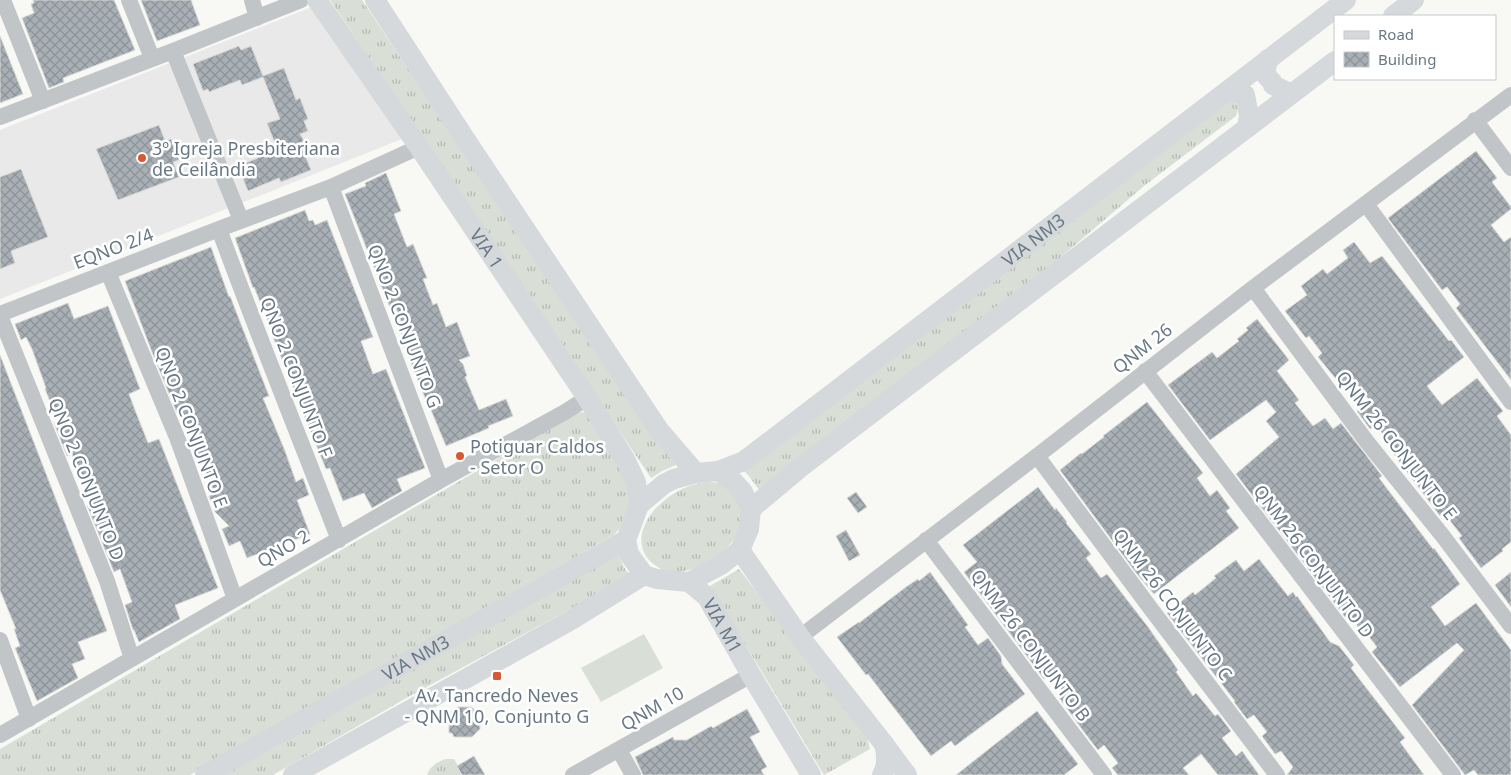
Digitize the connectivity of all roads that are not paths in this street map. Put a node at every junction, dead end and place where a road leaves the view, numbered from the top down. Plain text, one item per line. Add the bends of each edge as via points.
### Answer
1 (3, 0) edge
2 (129, 0) edge
3 (252, 0) edge
4 (318, 0) edge
5 (375, 0) edge
6 (1346, 0) edge
7 (1414, 0) edge
8 (289, 2) edge
9 (1394, 15) edge
10 (257, 18) junction
11 (173, 52) junction
12 (152, 58) junction
13 (1268, 59) junction
14 (1334, 62) edge
15 (1224, 93) junction
16 (1291, 94) junction
17 (1511, 95) edge
18 (42, 101) junction
19 (0, 117) edge
20 (1475, 120) junction
21 (1247, 128) junction
22 (418, 147) junction
23 (1511, 168) edge
24 (331, 187) junction
25 (1366, 204) junction
26 (241, 220) junction
27 (219, 229) junction
28 (108, 272) junction
29 (1253, 288) junction
30 (0, 315) edge
31 (1145, 371) junction
32 (587, 398) junction
33 (1511, 402) edge
34 (1037, 456) junction
35 (718, 471) junction
36 (696, 473) junction
37 (442, 480) junction
38 (639, 506) junction
39 (752, 509) junction
40 (339, 540) junction
41 (626, 540) junction
42 (926, 540) junction
43 (740, 550) junction
44 (644, 576) junction
45 (689, 582) junction
46 (235, 599) junction
47 (1511, 626) edge
48 (800, 637) junction
49 (0, 640) edge
50 (132, 659) junction
51 (751, 674) junction
52 (28, 719) junction
53 (0, 735) edge
54 (884, 744) junction
55 (619, 750) junction
56 (205, 775) edge
57 (293, 775) edge
58 (573, 775) edge
59 (633, 775) edge
60 (811, 775) edge
61 (882, 775) edge
62 (907, 775) edge
63 (1104, 775) edge
64 (1277, 775) edge
65 (1453, 775) edge

1 - 18 street
2 - 12 street
3 - 10 street
4 - 22 main road, VIA 1
5 - 36 main road via 659,430
6 - 13 main road, VIA NM3
7 - 9 main road
8 - 10 street
10 - 11 street
11 - 12 street
11 - 26 street
12 - 18 street
13 - 15 main road, VIA NM3
13 - 16 main road via 1265,74 1273,85
14 - 16 main road
15 - 21 main road via 1245,95 1249,116
15 - 35 main road, VIA NM3 via 744,461
16 - 21 main road
17 - 20 street, QNM 26
18 - 19 street
20 - 23 street
20 - 25 street, QNM 26
21 - 39 main road via 801,467
22 - 24 street, EQNO 2/4
22 - 32 main road, VIA 1
24 - 26 street, EQNO 2/4
24 - 37 street, QNO 2 CONJUNTO G
25 - 29 street, QNM 26
25 - 33 street
26 - 27 street, EQNO 2/4
27 - 28 street, EQNO 2/4
27 - 40 street, QNO 2 CONJUNTO F
28 - 30 street, EQNO 2/4
28 - 46 street, QNO 2 CONJUNTO E via 178,440
29 - 31 street, QNM 26
29 - 47 street, QNM 26 CONJUNTO E via 1367,442
30 - 50 street, QNO 2 CONJUNTO D via 107,581
31 - 34 street, QNM 26
31 - 65 street, QNM 26 CONJUNTO D
32 - 37 street, QNO 2
32 - 38 main road, VIA 1 via 636,482
34 - 42 street, QNM 26
34 - 64 street, QNM 26 CONJUNTO C
35 - 36 main road
35 - 39 main road via 743,492
36 - 38 main road via 664,484
37 - 40 street, QNO 2
38 - 41 main road
39 - 43 main road via 749,529
40 - 46 street, QNO 2
41 - 44 main road via 629,554
41 - 56 main road, VIA NM3
42 - 48 street, QNM 26
42 - 63 street, QNM 26 CONJUNTO B
43 - 45 main road via 722,565
43 - 48 main road
44 - 45 main road
44 - 57 main road
45 - 51 main road, VIA M1 via 707,597
46 - 50 street, QNO 2
48 - 54 main road
49 - 52 street
50 - 52 street, QNO 2
51 - 55 street, QNM 10
51 - 60 main road, VIA M1
52 - 53 street, QNO 2
54 - 61 main road via 886,762
54 - 62 main road
55 - 58 street, QNM 10
55 - 59 street

